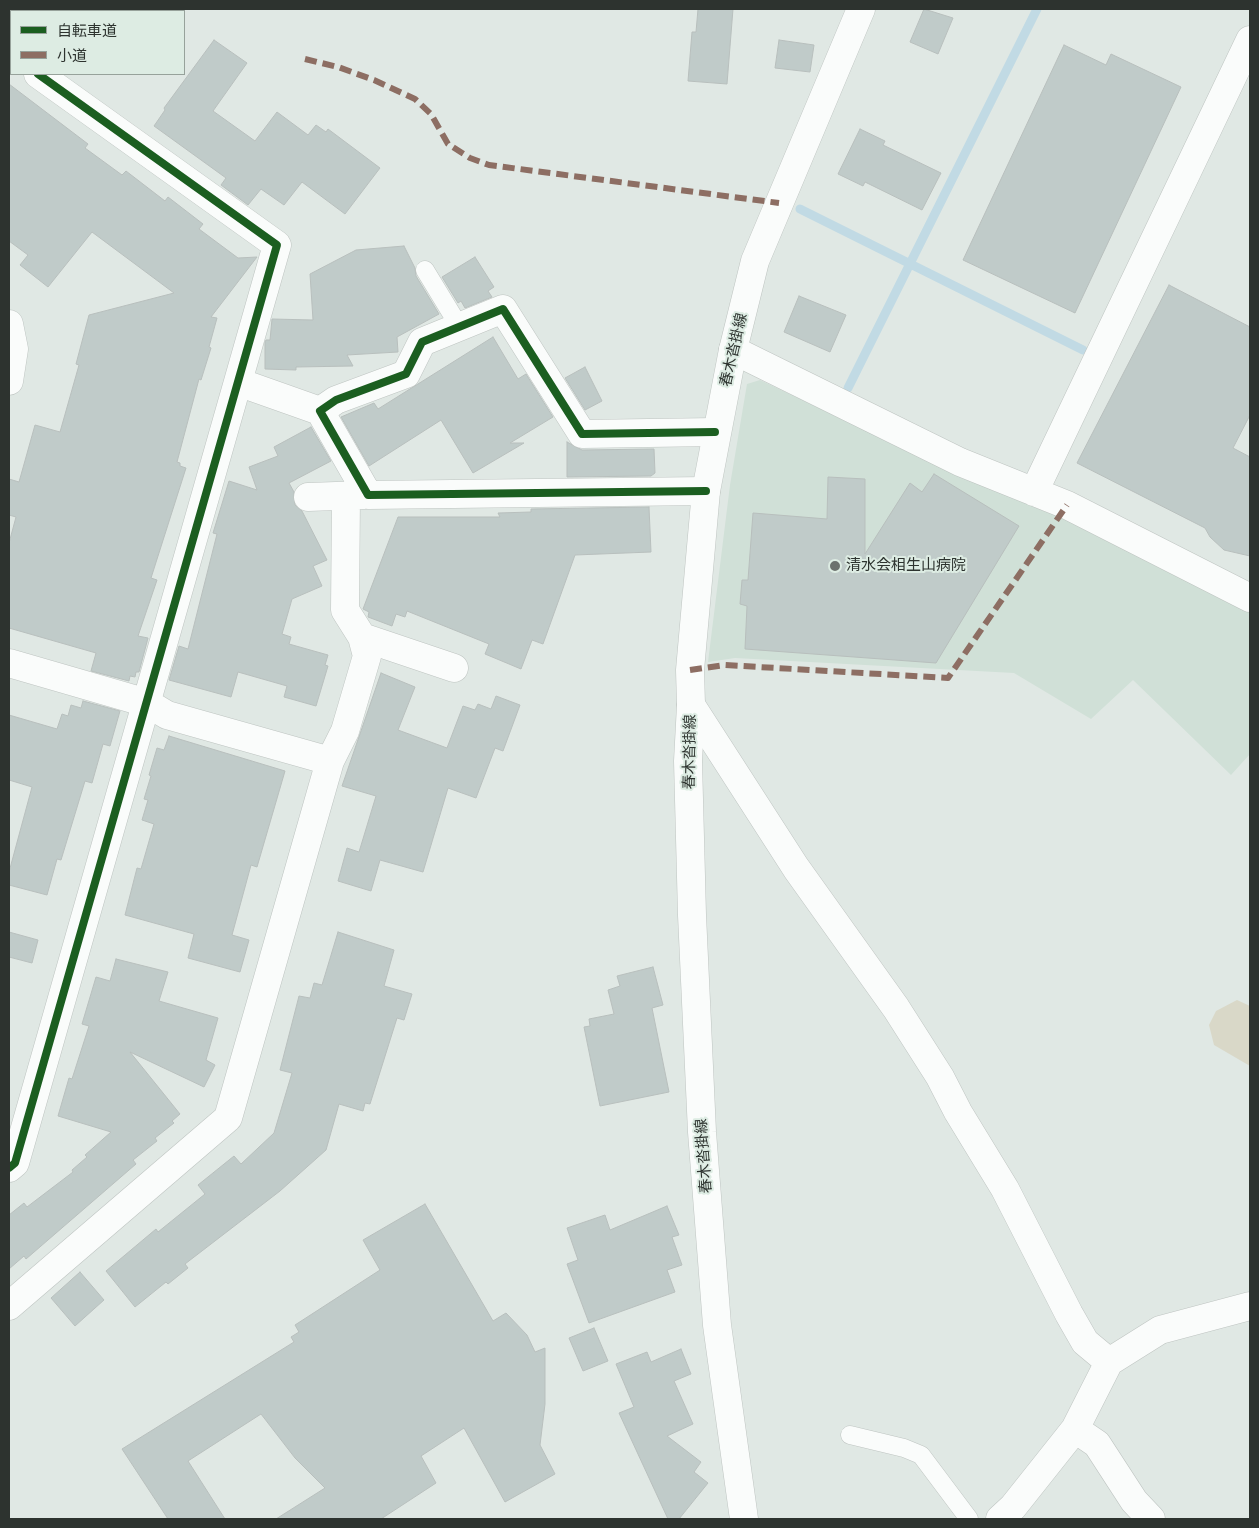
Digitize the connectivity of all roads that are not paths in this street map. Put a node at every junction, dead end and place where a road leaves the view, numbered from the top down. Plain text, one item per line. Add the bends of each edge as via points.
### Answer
1 (861, 9) edge
2 (1250, 40) edge
3 (39, 75) edge
4 (425, 270) dead end
5 (9, 324) edge
6 (459, 326) junction
7 (733, 350) junction
8 (9, 381) edge
9 (238, 382) junction
10 (320, 411) junction
11 (716, 432) junction
12 (706, 491) junction
13 (1034, 492) junction
14 (357, 496) junction
15 (308, 498) dead end
16 (1250, 598) edge
17 (362, 637) junction
18 (9, 663) edge
19 (454, 668) dead end
20 (147, 703) junction
21 (691, 705) junction
22 (330, 761) junction
23 (9, 1168) edge
24 (9, 1306) edge
25 (1250, 1306) edge
26 (1109, 1362) junction
27 (1075, 1429) junction
28 (850, 1435) dead end
29 (744, 1519) edge
30 (969, 1519) edge
31 (1000, 1519) edge
32 (1151, 1519) edge

1 - 7 street, 春木沓掛線 via 755,261
2 - 13 street
3 - 9 street via 277,245
4 - 6 lane
5 - 8 street via 14,348
6 - 10 street via 422,342 406,374 336,400
6 - 11 street via 504,309 582,434
7 - 11 street, 春木沓掛線
7 - 13 street via 960,462
9 - 10 street
9 - 20 street
10 - 14 street
11 - 12 street, 春木沓掛線
12 - 14 street
12 - 21 street, 春木沓掛線 via 690,670
13 - 16 street via 1067,505
14 - 15 street
14 - 17 street via 345,610
17 - 19 street
17 - 22 street via 367,656 345,731
18 - 20 street
20 - 22 street via 167,715
20 - 23 street via 15,1163
21 - 26 street via 796,868 896,1008 935,1069 1005,1189 1068,1314 1085,1342
21 - 29 street, 春木沓掛線 via 688,761 691,886 702,1132 717,1326
22 - 24 street via 228,1118
25 - 26 street via 1160,1330
26 - 27 street
27 - 31 street
27 - 32 street via 1097,1444 1134,1501
28 - 30 lane via 921,1455

